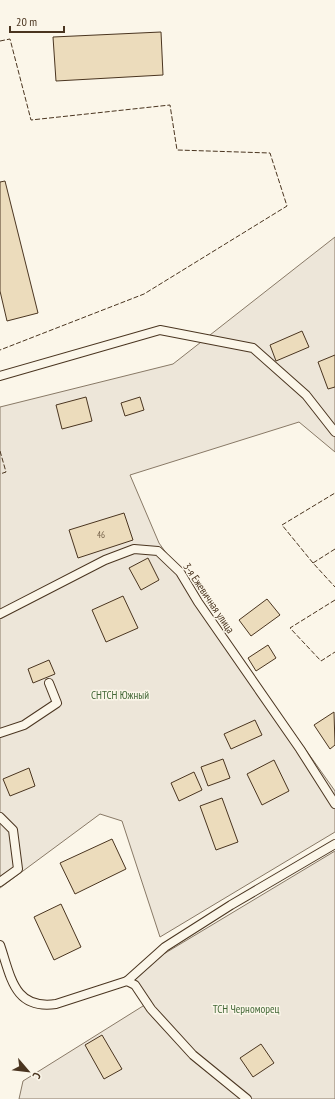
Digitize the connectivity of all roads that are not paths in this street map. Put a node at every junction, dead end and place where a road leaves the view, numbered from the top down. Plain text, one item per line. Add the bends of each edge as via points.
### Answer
1 (0, 376) edge
2 (335, 432) edge
3 (0, 614) edge
4 (49, 683) dead end
5 (0, 733) edge
6 (335, 804) edge
7 (0, 817) edge
8 (335, 844) edge
9 (0, 882) edge
10 (0, 945) edge
11 (127, 981) junction
12 (247, 1099) edge

1 - 2 lane via 160,330 253,348 306,395
3 - 6 lane, 3-я Ежевичная улица via 106,560 134,549 158,551 180,572
4 - 5 lane via 57,703 24,725
7 - 9 lane via 13,830 18,869
8 - 11 lane via 165,947
10 - 11 lane via 15,989 23,998 33,1003 56,1004
11 - 12 lane via 135,985 151,1009 193,1055

